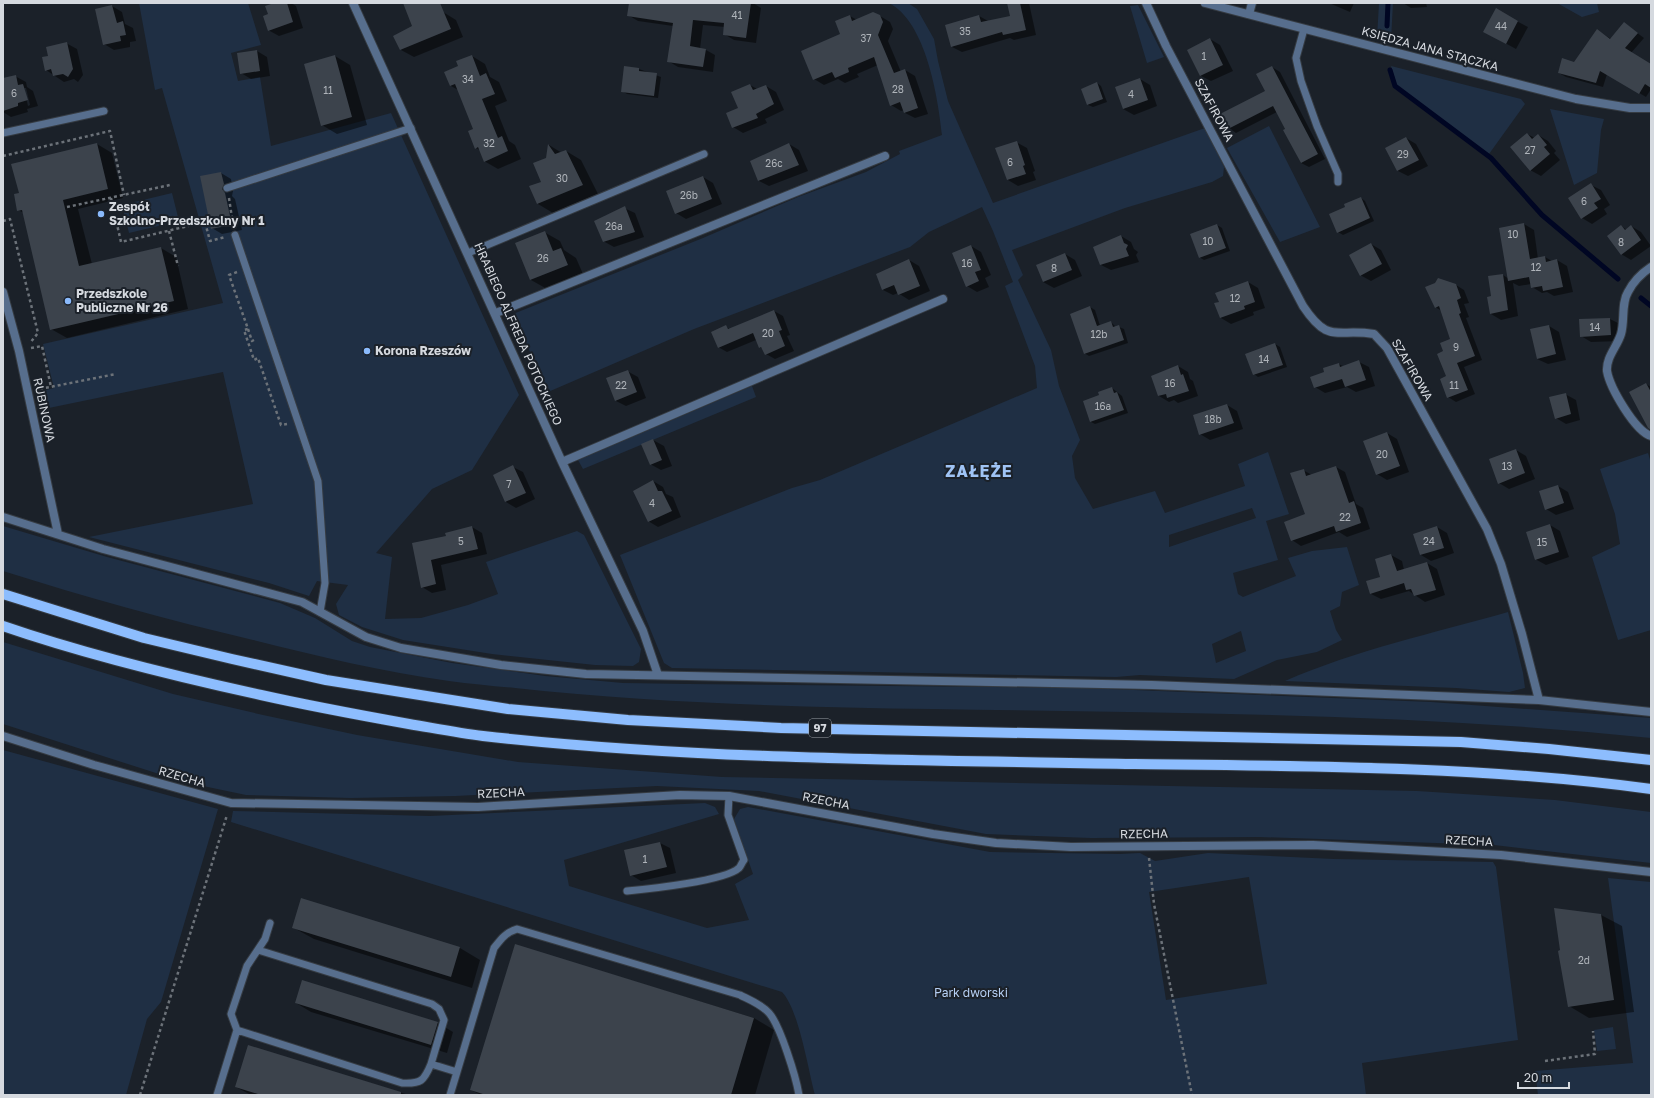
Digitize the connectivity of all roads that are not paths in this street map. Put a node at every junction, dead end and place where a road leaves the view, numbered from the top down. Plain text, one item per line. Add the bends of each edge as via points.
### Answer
1 (353, 3) edge
2 (1146, 3) edge
3 (1205, 3) edge
4 (1252, 3) edge
5 (1250, 14) junction
6 (1304, 29) junction
7 (1651, 108) edge
8 (104, 111) dead end
9 (411, 128) junction
10 (3, 133) edge
11 (704, 154) dead end
12 (885, 156) dead end
13 (1338, 182) dead end
14 (228, 188) road end
15 (235, 235) road end
16 (468, 254) junction
17 (1651, 267) edge
18 (3, 292) edge
19 (943, 299) dead end
20 (496, 313) junction
21 (1651, 436) edge
22 (562, 462) junction
23 (3, 517) edge
24 (58, 534) junction
25 (3, 594) edge
26 (320, 612) junction
27 (3, 626) edge
28 (658, 675) junction
29 (1539, 700) junction
30 (1651, 712) edge
31 (3, 736) edge
32 (1651, 760) edge
33 (1651, 789) edge
34 (729, 796) junction
35 (1651, 872) edge
36 (627, 891) dead end
37 (270, 923) dead end
38 (258, 950) junction
39 (237, 1030) junction
40 (431, 1064) junction
41 (457, 1072) junction
42 (218, 1095) edge
43 (450, 1095) edge
44 (799, 1095) edge

1 - 9 street, HRABIEGO ALFREDA POTOCKIEGO
2 - 29 street, SZAFIROWA via 1166,46 1313,321 1331,333 1374,334 1387,348 1489,534 1501,564
3 - 5 street, KSIĘDZA JANA STĄCZKA
4 - 5 street
5 - 6 street, KSIĘDZA JANA STĄCZKA
6 - 7 street, KSIĘDZA JANA STĄCZKA via 1576,99 1630,108
6 - 13 lane via 1296,58 1301,81 1338,174
8 - 10 lane
9 - 14 lane
9 - 16 street, HRABIEGO ALFREDA POTOCKIEGO
11 - 16 lane
12 - 20 street
15 - 26 lane via 318,481 325,583
16 - 20 street, HRABIEGO ALFREDA POTOCKIEGO
17 - 21 street via 1634,282 1627,293 1621,335 1609,358 1607,370 1625,408 1639,428
18 - 24 street, RUBINOWA
19 - 22 street
20 - 22 street, HRABIEGO ALFREDA POTOCKIEGO
22 - 28 street, HRABIEGO ALFREDA POTOCKIEGO via 643,631
23 - 24 street
24 - 26 street via 103,549 302,602
25 - 32 main road, 97 via 144,638 232,659 326,680 508,708 628,720 781,728 1461,742
26 - 28 street via 366,637 402,648 547,670 586,674
27 - 33 main road via 34,637 226,687 329,710 478,736 590,746 776,757 1363,767 1470,772
28 - 29 street via 1152,685
29 - 30 street
31 - 34 street, RZECHA via 94,765 231,803 478,807 680,795
34 - 35 street, RZECHA via 933,834 996,843 1072,847 1313,845 1501,855
34 - 36 lane via 728,815 744,860 740,868 730,873 676,886
37 - 38 lane
38 - 39 lane via 247,966 231,1014
38 - 40 lane via 432,1004 439,1009 444,1020
39 - 40 lane via 402,1083 414,1084 425,1078
39 - 42 lane
40 - 41 lane
41 - 43 lane
41 - 44 lane via 494,948 502,937 517,929 740,995 758,1004 777,1024

